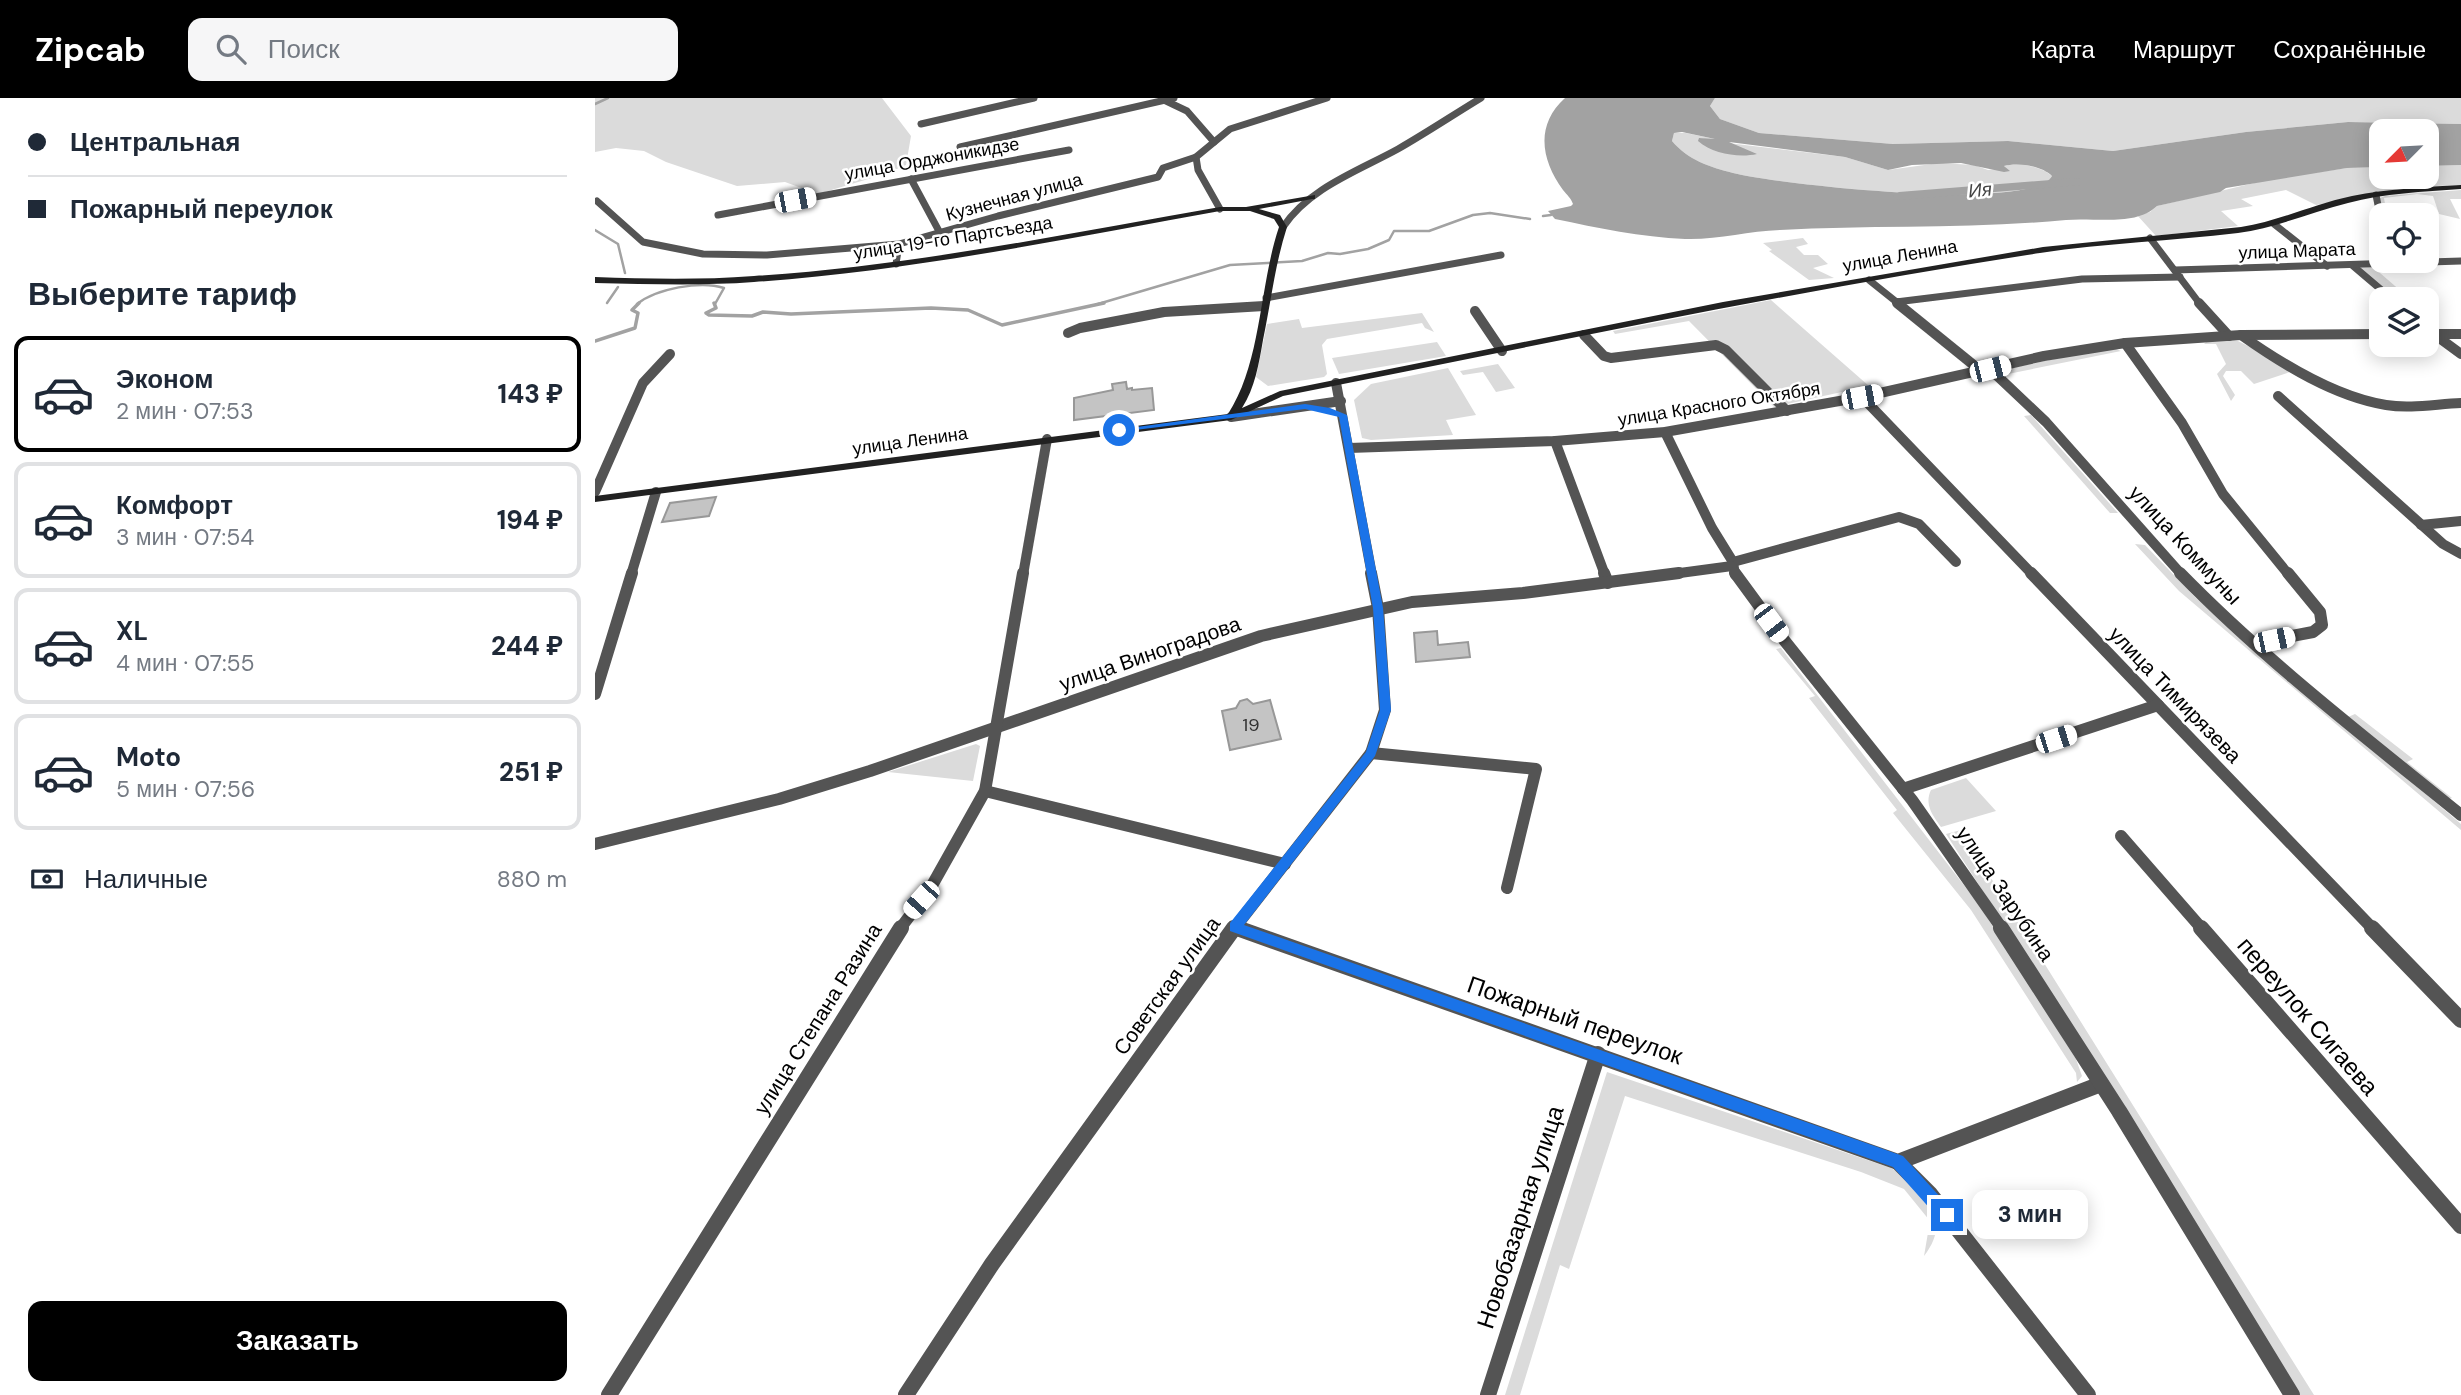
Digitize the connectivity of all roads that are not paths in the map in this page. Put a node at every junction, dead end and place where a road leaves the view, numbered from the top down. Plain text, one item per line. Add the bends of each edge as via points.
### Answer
1 (1034, 98) edge
2 (1481, 98) edge
3 (1167, 99) edge
4 (1322, 99) edge
5 (921, 124) dead end
6 (1213, 142) junction
7 (960, 147) dead end
8 (1069, 150) dead end
9 (1196, 157) junction
10 (911, 179) junction
11 (2461, 187) edge
12 (2376, 195) junction
13 (1313, 197) junction
14 (597, 201) dead end
15 (2378, 203) edge
16 (1220, 209) junction
17 (1246, 209) junction
18 (718, 215) dead end
19 (2274, 224) junction
20 (1283, 227) junction
21 (940, 233) junction
22 (2150, 238) junction
23 (899, 244) junction
24 (1501, 255) dead end
25 (2439, 261) edge
26 (2461, 261) edge
27 (896, 264) junction
28 (2369, 264) edge
29 (2352, 265) junction
30 (2327, 266) junction
31 (2178, 274) junction
32 (595, 280) edge
33 (1869, 280) junction
34 (2378, 287) edge
35 (1265, 302) junction
36 (1896, 302) junction
37 (1475, 311) dead end
38 (1068, 333) dead end
39 (2439, 333) edge
40 (2369, 334) edge
41 (2461, 334) edge
42 (1584, 335) junction
43 (2241, 335) junction
44 (2229, 336) junction
45 (2439, 338) edge
46 (2125, 343) junction
47 (1502, 351) junction
48 (670, 354) dead end
49 (2461, 354) edge
50 (1985, 370) junction
51 (1248, 379) junction
52 (1338, 392) junction
53 (1280, 394) junction
54 (2278, 396) dead end
55 (1862, 397) junction
56 (1265, 400) junction
57 (2461, 403) edge
58 (1305, 407) junction
59 (1787, 411) junction
60 (1269, 413) junction
61 (1343, 415) junction
62 (1231, 417) junction
63 (1665, 432) junction
64 (1047, 439) junction
65 (1555, 441) junction
66 (1349, 448) junction
67 (595, 492) edge
68 (656, 492) junction
69 (595, 499) edge
70 (2461, 521) edge
71 (2421, 525) junction
72 (2461, 554) edge
73 (1956, 562) dead end
74 (1733, 564) junction
75 (1608, 583) junction
76 (1378, 608) junction
77 (2255, 643) junction
78 (595, 694) edge
79 (2158, 705) junction
80 (997, 726) junction
81 (1371, 753) junction
82 (1903, 789) junction
83 (985, 791) junction
84 (2461, 815) edge
85 (2121, 836) dead end
86 (595, 844) edge
87 (1285, 864) junction
88 (1507, 888) dead end
89 (1235, 927) junction
90 (2461, 1020) edge
91 (1598, 1054) junction
92 (2101, 1084) junction
93 (1898, 1162) junction
94 (2461, 1226) edge
95 (609, 1395) edge
96 (906, 1395) edge
97 (1488, 1395) edge
98 (2088, 1395) edge
99 (2292, 1395) edge

1 - 5 street
2 - 13 street
3 - 6 street via 1187,111
3 - 7 street
4 - 6 street via 1230,129
6 - 9 street
8 - 10 street, улица Орджоникидзе
9 - 16 street via 1198,170
9 - 21 street, Кузнечная улица via 1163,168 1158,177
10 - 18 street, улица Орджоникидзе
10 - 21 street
11 - 12 main road, улица Ленина
12 - 15 street
12 - 19 main road, улица Ленина via 2328,204
13 - 17 main road, улица 19-го Партсъезда
13 - 20 street via 1293,212
14 - 23 street, Кузнечная улица via 643,242 691,252 767,255
16 - 17 main road, улица 19-го Партсъезда
16 - 27 main road, улица 19-го Партсъезда
17 - 20 main road via 1277,216
19 - 22 main road, улица Ленина
19 - 30 street
20 - 35 main road
21 - 23 street, Кузнечная улица
22 - 31 street
22 - 33 main road, улица Ленина via 2043,250
23 - 27 street
24 - 35 street
25 - 26 street, улица Марата
27 - 32 main road, улица 19-го Партсъезда via 748,279
28 - 29 street, улица Марата
29 - 30 street, улица Марата
29 - 34 street
30 - 31 street, улица Марата
31 - 36 street, улица Марата via 2081,279
31 - 44 street
33 - 36 street, улица Коммуны
33 - 42 main road, улица Ленина
35 - 38 street via 1164,312
35 - 51 main road
36 - 50 street, улица Коммуны
37 - 47 street
39 - 41 street
40 - 43 street, улица Красного Октября
42 - 47 main road, улица Ленина
42 - 59 street via 1611,358 1716,345
43 - 44 street, улица Красного Октября
43 - 57 street via 2278,360 2360,397 2389,405
44 - 46 street, улица Красного Октября
45 - 49 street
46 - 50 street, улица Красного Октября
46 - 77 street via 2182,423 2223,494 2320,612 2322,625 2313,632
47 - 52 main road, улица Ленина via 1347,381
48 - 67 street via 643,383
50 - 55 street, улица Красного Октября
50 - 77 street, улица Коммуны via 2085,466 2201,594
51 - 53 main road via 1258,388
51 - 62 main road
52 - 53 main road, улица Ленина
52 - 58 street
52 - 61 street, Советская улица
53 - 56 main road, улица Ленина
54 - 71 street
55 - 59 street, улица Красного Октября
55 - 79 street, улица Тимирязева
56 - 60 street via 1261,407
56 - 62 main road, улица Ленина
58 - 60 street
58 - 61 street
59 - 63 street, улица Красного Октября
60 - 62 street
61 - 66 street, Советская улица
62 - 64 main road, улица Ленина
63 - 65 street, улица Красного Октября
63 - 74 street, улица Зарубина
64 - 68 main road, улица Ленина
64 - 80 street, улица Степана Разина
65 - 66 street, улица Красного Октября
65 - 75 street
66 - 76 street, Советская улица
68 - 69 main road, улица Ленина
68 - 78 street
70 - 71 street
71 - 72 street
73 - 74 street, улица Виноградова via 1919,524 1899,517
74 - 75 street, улица Виноградова
74 - 82 street, улица Зарубина via 1739,581 1784,641
75 - 76 street, улица Виноградова
76 - 80 street, улица Виноградова via 1261,636
76 - 81 street, Советская улица via 1385,710
77 - 84 street, улица Коммуны
79 - 82 street
79 - 90 street, улица Тимирязева
80 - 83 street, улица Степана Разина
80 - 86 street, улица Виноградова via 779,799
81 - 87 street, Советская улица
81 - 88 street via 1536,769
82 - 92 street, улица Зарубина via 2018,951
83 - 87 street
83 - 95 street, улица Степана Разина via 930,889 904,922
85 - 94 street, переулок Сигаева
87 - 89 street, Советская улица
89 - 91 street, Пожарный переулок
89 - 96 street, Советская улица via 992,1264
91 - 93 street, Пожарный переулок
91 - 97 street, Новобазарная улица
92 - 93 street
92 - 99 street, улица Зарубина
93 - 98 street, Пожарный переулок via 1930,1194

